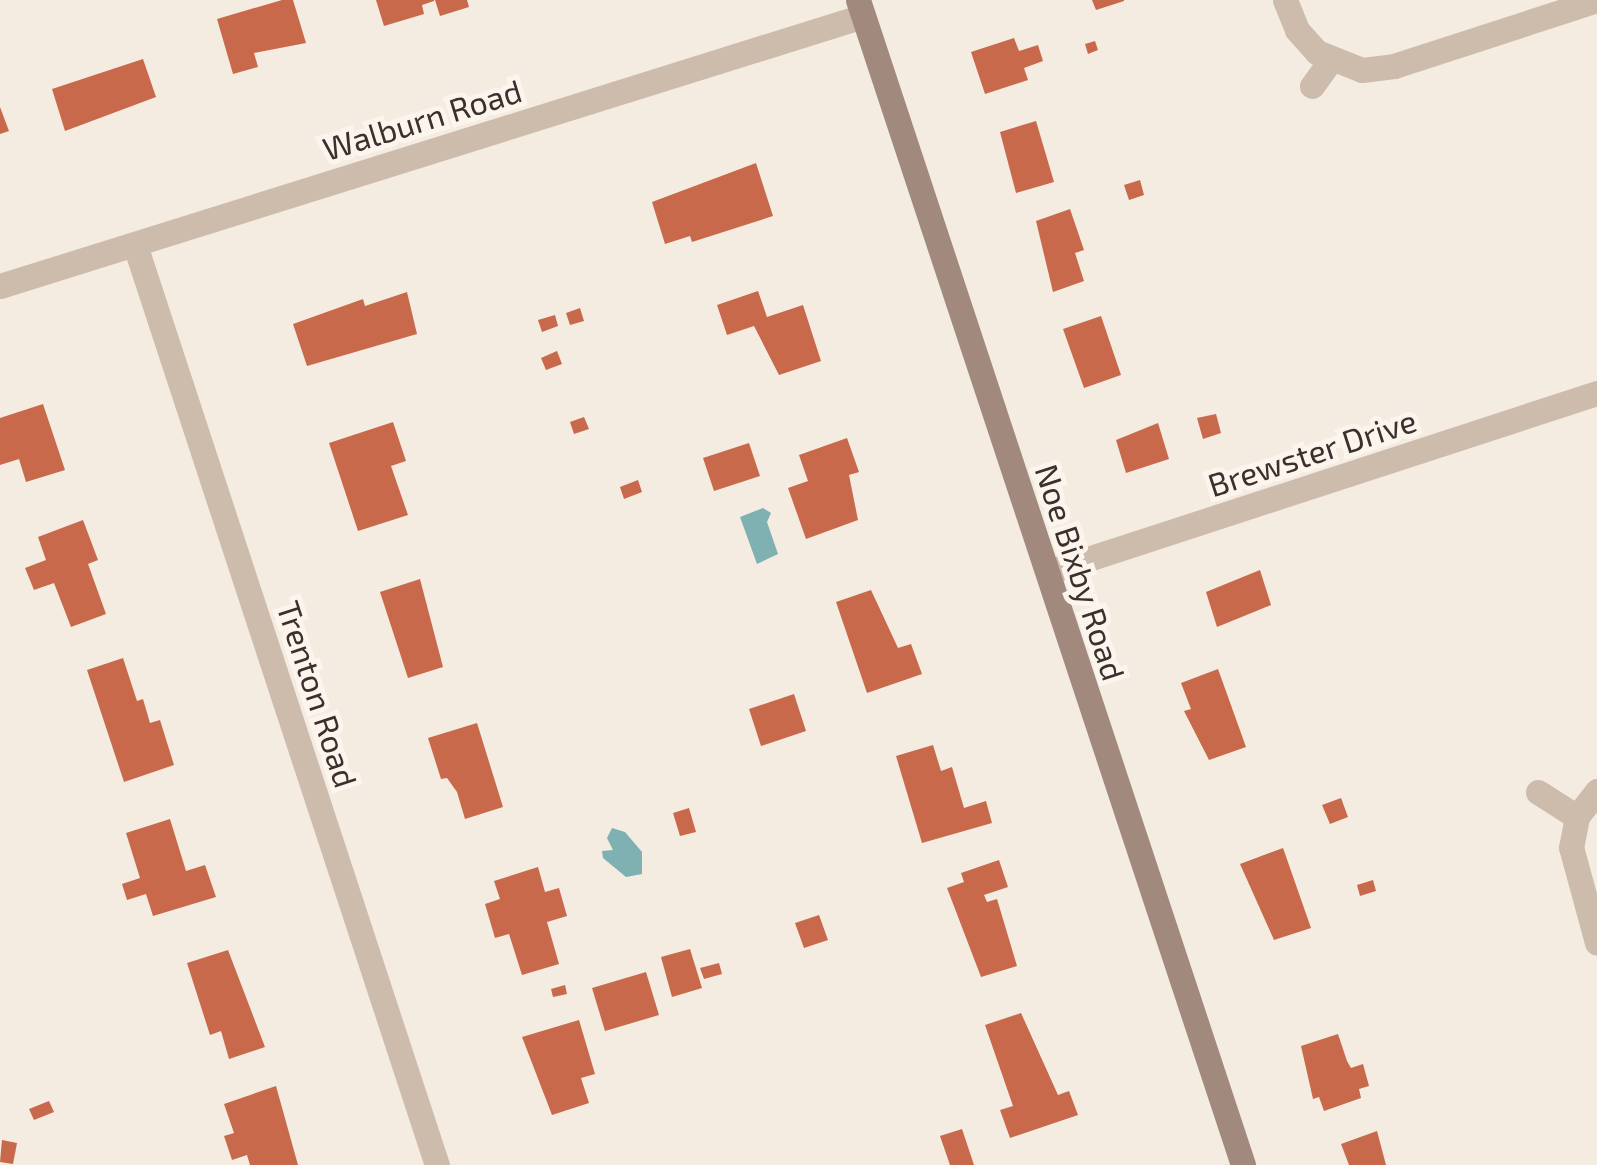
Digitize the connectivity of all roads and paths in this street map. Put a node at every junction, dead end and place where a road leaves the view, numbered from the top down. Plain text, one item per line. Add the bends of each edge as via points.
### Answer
1 (1285, 0) edge
2 (1597, 0) edge
3 (861, 8) edge
4 (1330, 61) junction
5 (1312, 86) dead end
6 (135, 244) junction
7 (0, 286) edge
8 (1597, 393) edge
9 (1048, 572) junction
10 (1597, 791) edge
11 (1538, 792) dead end
12 (1577, 817) junction
13 (1597, 942) edge
14 (436, 1165) edge
15 (1243, 1165) edge

1 - 4 street via 1297,30
2 - 4 street via 1394,66 1362,70
3 - 6 street, Walburn Road
3 - 9 street, Noe Bixby Road
4 - 5 street
6 - 7 street, Walburn Road
6 - 14 street, Trenton Road
8 - 9 street, Brewster Drive
9 - 15 street, Noe Bixby Road
10 - 12 street
11 - 12 street
12 - 13 street via 1575,877

